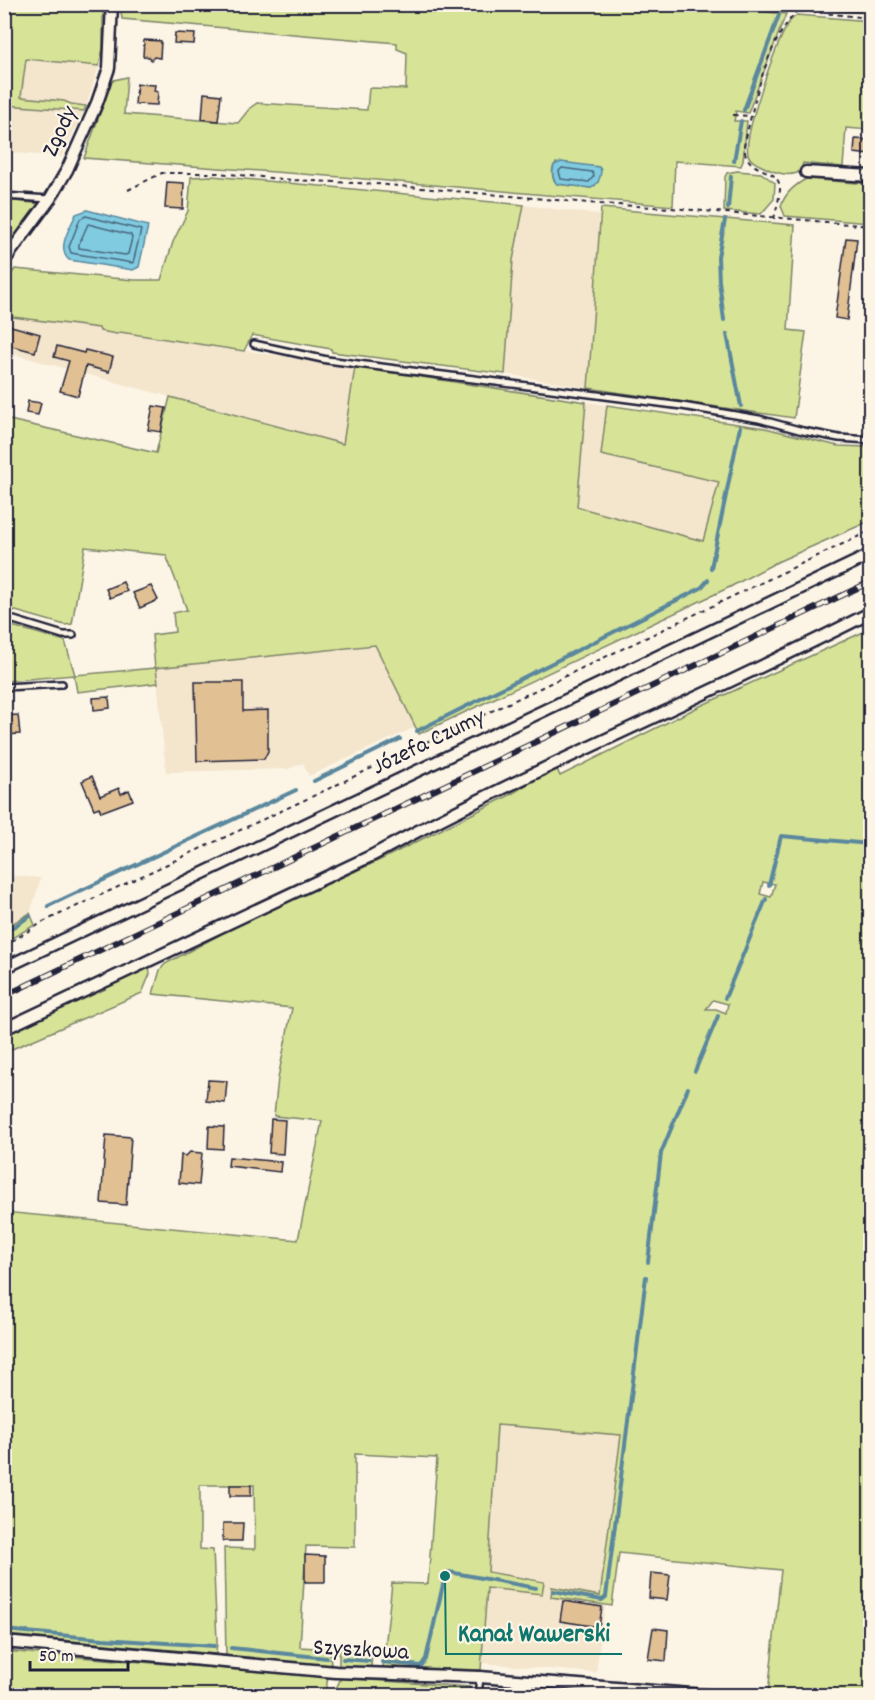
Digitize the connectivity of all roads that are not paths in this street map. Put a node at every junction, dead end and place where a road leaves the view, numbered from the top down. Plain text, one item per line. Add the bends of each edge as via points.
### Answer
1 (112, 4) edge
2 (806, 172) dead end
3 (870, 176) edge
4 (4, 196) edge
5 (50, 199) junction
6 (4, 261) edge
7 (254, 344) dead end
8 (870, 440) edge
9 (870, 555) edge
10 (870, 613) edge
11 (4, 617) edge
12 (73, 635) dead end
13 (62, 684) dead end
14 (4, 687) edge
15 (4, 968) edge
16 (4, 1029) edge
17 (4, 1642) edge
18 (480, 1677) junction
19 (603, 1690) edge
20 (478, 1695) edge
21 (716, 1695) edge

1 - 5 street, Zgody via 105,83
2 - 3 street
4 - 5 lane
5 - 6 street, Zgody
7 - 8 lane via 327,360 682,406 839,438
9 - 15 street, Józefa Czumy
10 - 16 street
11 - 12 lane
13 - 14 lane
17 - 18 street, Szyszkowa via 336,1672
18 - 19 street, Szyszkowa
18 - 20 lane
19 - 21 street, Szyszkowa

